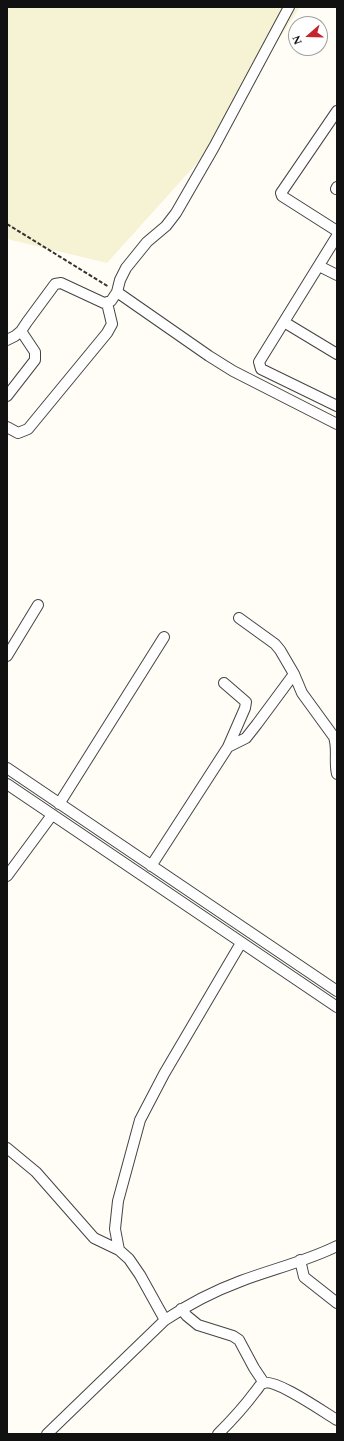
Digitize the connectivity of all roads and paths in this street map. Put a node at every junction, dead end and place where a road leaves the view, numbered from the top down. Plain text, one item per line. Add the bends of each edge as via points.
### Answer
1 (289, 7) edge
2 (337, 111) edge
3 (7, 224) edge
4 (337, 231) edge
5 (337, 236) edge
6 (319, 266) junction
7 (337, 275) edge
8 (117, 292) junction
9 (107, 303) junction
10 (284, 322) junction
11 (22, 331) junction
12 (7, 340) edge
13 (337, 354) edge
14 (7, 396) edge
15 (337, 406) edge
16 (337, 424) edge
17 (7, 427) edge
18 (38, 605) dead end
19 (239, 618) dead end
20 (164, 637) dead end
21 (7, 656) edge
22 (294, 674) junction
23 (224, 683) dead end
24 (228, 748) junction
25 (7, 768) edge
26 (337, 774) edge
27 (7, 784) edge
28 (59, 804) junction
29 (52, 815) junction
30 (151, 866) junction
31 (7, 876) edge
32 (241, 943) junction
33 (337, 991) edge
34 (337, 1006) edge
35 (7, 1148) edge
36 (337, 1246) edge
37 (119, 1250) junction
38 (300, 1260) junction
39 (337, 1303) edge
40 (181, 1309) junction
41 (165, 1320) junction
42 (264, 1383) junction
43 (337, 1420) edge
44 (47, 1434) edge
45 (218, 1434) edge

1 - 8 street via 176,213 126,268
2 - 4 street via 281,193
3 - 8 path
5 - 6 street
6 - 7 street
6 - 10 street
8 - 9 street
8 - 16 street via 233,371
9 - 11 street via 58,283 50,290
9 - 17 street via 112,324 107,333 28,429 18,433
10 - 13 street
10 - 15 street via 259,362 261,368
11 - 12 street
11 - 14 street via 36,356
18 - 21 street
19 - 22 street via 274,644 284,655
20 - 28 street
22 - 24 street via 246,738
22 - 26 street via 302,693 334,737
23 - 24 street via 246,702
24 - 30 street
25 - 28 street
27 - 29 street
28 - 30 street
29 - 31 street
29 - 32 street
30 - 33 street
32 - 34 street
32 - 37 street via 140,1120 118,1201 116,1229
35 - 37 street via 36,1172 94,1238
36 - 38 street
37 - 41 street via 140,1275
38 - 39 street via 304,1277
38 - 40 street via 235,1283
40 - 41 street
40 - 42 street via 198,1325 234,1336 239,1340
41 - 44 street
42 - 43 street via 275,1383 285,1388
42 - 45 street

